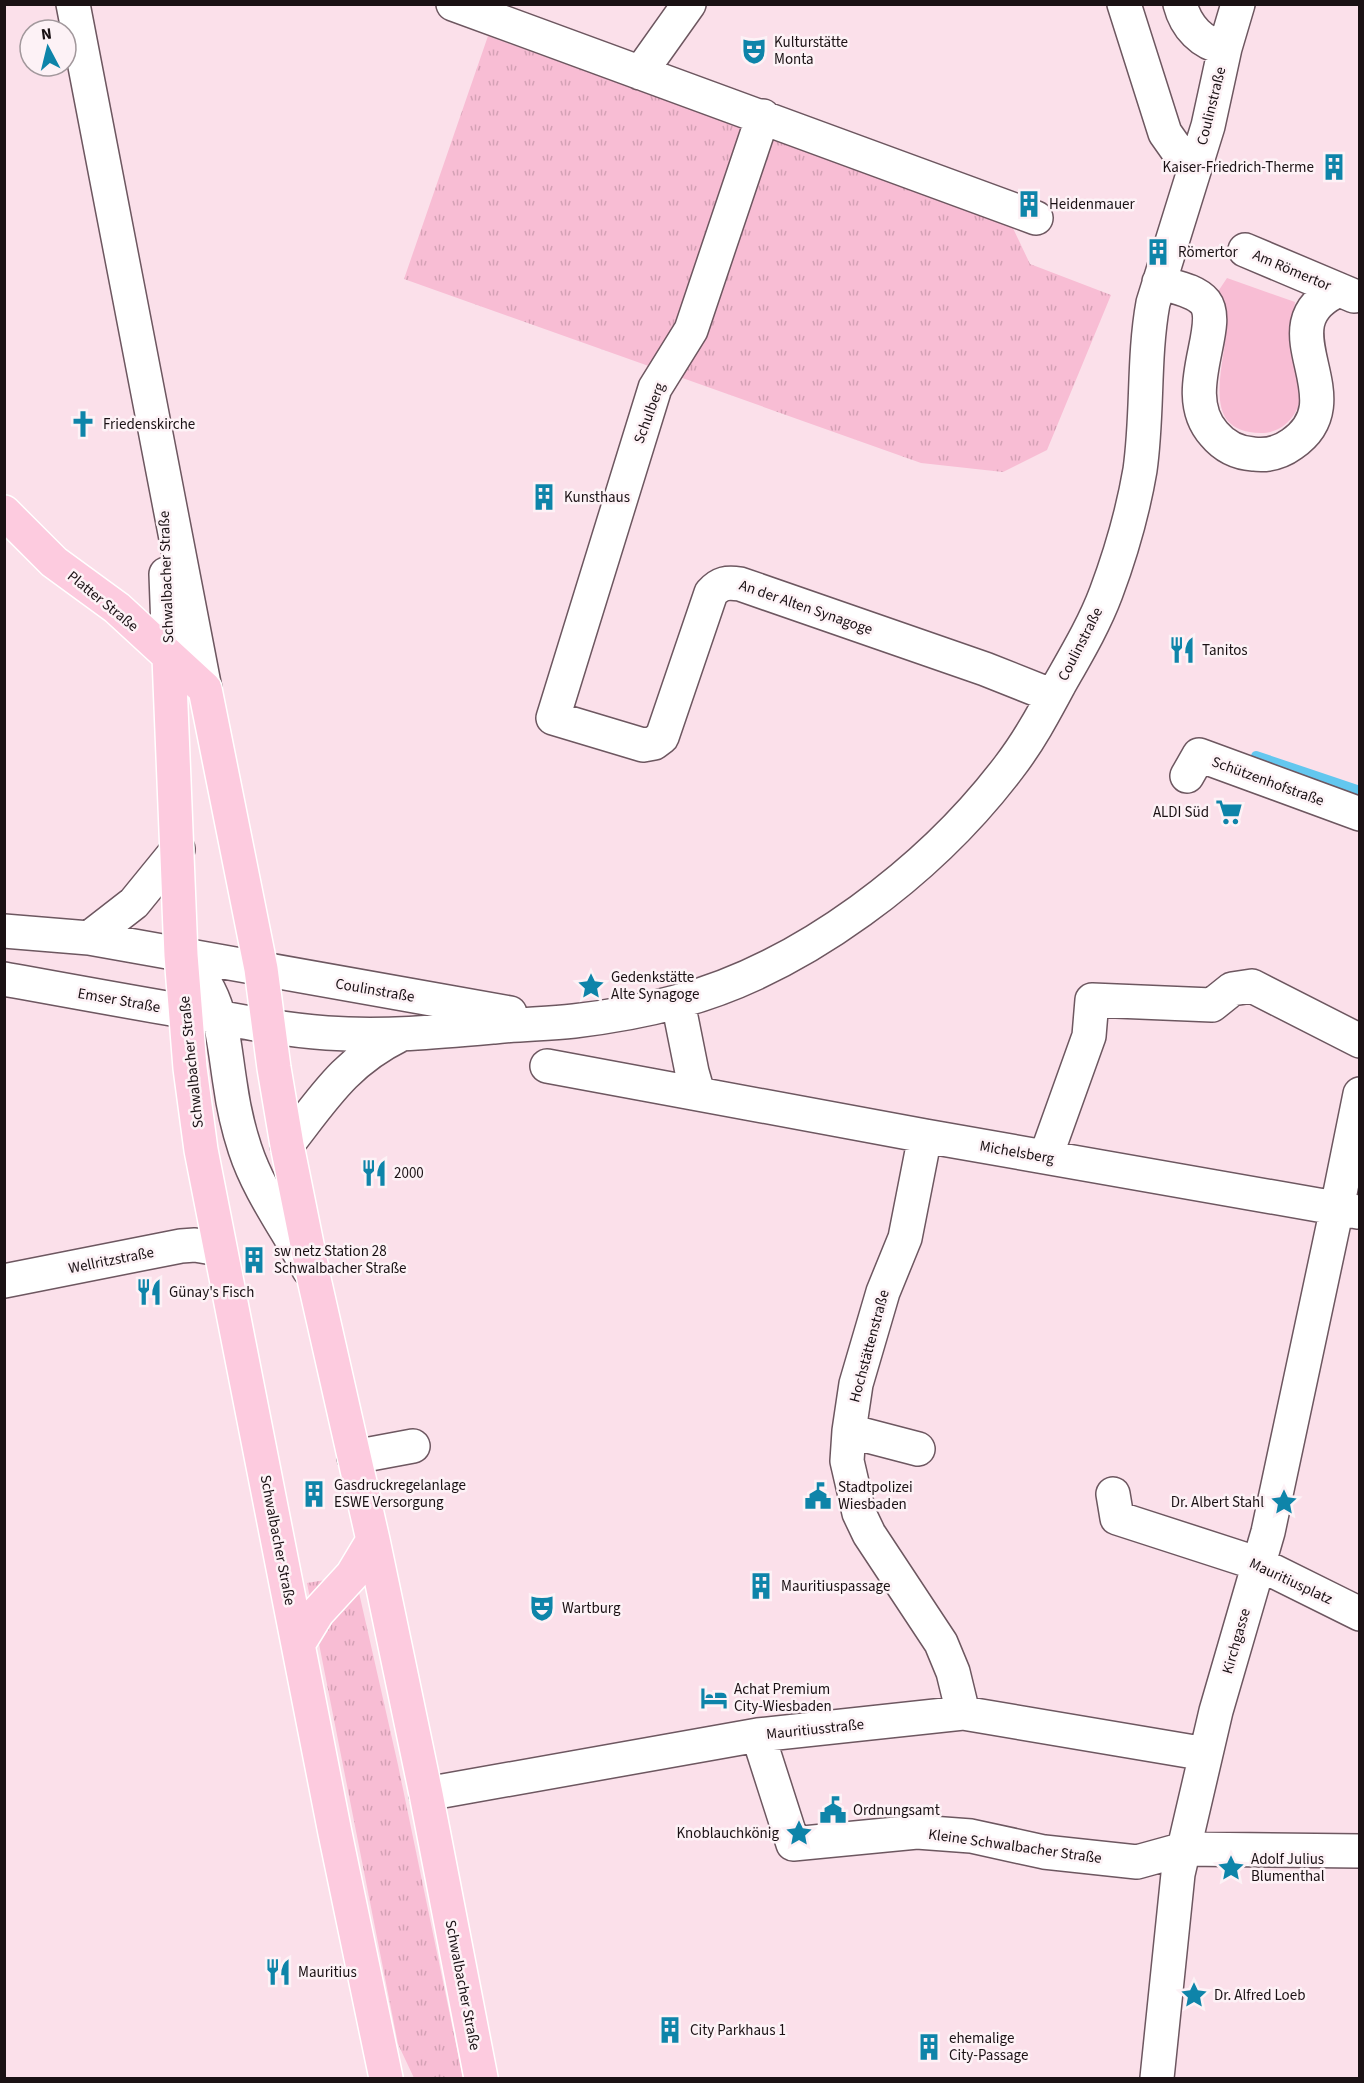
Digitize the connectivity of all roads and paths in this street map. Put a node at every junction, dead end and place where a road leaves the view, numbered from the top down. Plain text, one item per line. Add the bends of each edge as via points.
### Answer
1 (74, 4) edge
2 (453, 4) edge
3 (689, 4) edge
4 (1124, 4) edge
5 (1180, 4) edge
6 (1238, 4) edge
7 (1225, 48) junction
8 (640, 73) junction
9 (763, 116) junction
10 (1196, 166) junction
11 (1036, 218) dead end
12 (1245, 250) dead end
13 (1159, 282) junction
14 (1349, 294) edge
15 (163, 471) junction
16 (4, 512) edge
17 (170, 672) junction
18 (205, 689) junction
19 (1053, 696) junction
20 (553, 718) joint
21 (1187, 776) dead end
22 (1359, 814) edge
23 (178, 849) junction
24 (4, 931) edge
25 (89, 938) junction
26 (181, 955) junction
27 (261, 969) junction
28 (4, 979) edge
29 (678, 1002) junction
30 (186, 1012) junction
31 (220, 1018) junction
32 (571, 1022) junction
33 (268, 1026) junction
34 (401, 1035) junction
35 (1359, 1041) edge
36 (547, 1066) dead end
37 (698, 1093) junction
38 (1359, 1094) edge
39 (925, 1136) junction
40 (287, 1145) junction
41 (1046, 1156) junction
42 (1348, 1210) edge
43 (219, 1249) junction
44 (314, 1279) junction
45 (4, 1281) edge
46 (849, 1431) junction
47 (412, 1446) dead end
48 (918, 1449) dead end
49 (354, 1457) junction
50 (1113, 1494) dead end
51 (373, 1540) junction
52 (1259, 1564) junction
53 (1359, 1614) edge
54 (299, 1644) junction
55 (963, 1713) junction
56 (758, 1735) junction
57 (1206, 1754) junction
58 (426, 1794) junction
59 (1184, 1848) junction
60 (1359, 1851) edge
61 (386, 2079) edge
62 (481, 2079) edge
63 (1157, 2079) edge

1 - 15 street, Schwalbacher Straße
2 - 8 street
3 - 8 street
4 - 10 street via 1165,133
5 - 7 street via 1201,39
6 - 7 street, Coulinstraße
7 - 10 street, Coulinstraße
8 - 9 street
9 - 11 street
9 - 20 street, Schulberg via 691,330 656,388
10 - 13 street, Coulinstraße
12 - 14 street, Am Römertor
13 - 14 street, Am Römertor via 1195,294 1207,306 1210,322 1199,390 1201,411 1217,438 1235,450 1256,455 1288,447 1311,424 1318,393 1306,344 1307,324 1322,300
13 - 19 street, Coulinstraße via 1148,331 1143,435 1133,504 1105,595
15 - 17 street, Schwalbacher Straße
15 - 18 street, Schwalbacher Straße
16 - 17 main road, Platter Straße via 54,562 117,608
17 - 18 main road, Platter Straße
17 - 23 main road, Schwalbacher Straße
18 - 27 main road, Schwalbacher Straße
19 - 20 street, An der Alten Synagoge via 728,582 711,593 662,737 654,744 643,745
19 - 29 street, Coulinstraße via 1029,739 975,808 937,849 895,885 782,959
21 - 22 street, Schützenhofstraße via 1199,755
23 - 25 street via 134,903
23 - 26 main road, Schwalbacher Straße
24 - 25 street
25 - 26 street
26 - 27 street, Coulinstraße
26 - 30 main road, Schwalbacher Straße
26 - 31 street via 207,985
27 - 32 street, Coulinstraße
27 - 33 main road, Schwalbacher Straße
28 - 30 street, Emser Straße
29 - 32 street, Coulinstraße
29 - 37 street
30 - 31 street, Emser Straße
30 - 43 main road, Schwalbacher Straße via 201,1150
31 - 33 street, Emser Straße
31 - 44 street via 245,1150
32 - 34 street, Coulinstraße
33 - 34 street, Coulinstraße via 324,1033
33 - 40 main road, Schwalbacher Straße
34 - 40 street via 383,1044 336,1081
35 - 41 street via 1252,986 1232,989 1212,1005 1092,1000 1089,1036
36 - 37 street, Michelsberg
37 - 39 street, Michelsberg
38 - 42 street, Kirchgasse
39 - 41 street, Michelsberg
39 - 46 street, Hochstättenstraße via 905,1238 883,1292 860,1372
40 - 44 main road, Schwalbacher Straße
41 - 42 street, Michelsberg
42 - 52 street, Kirchgasse
43 - 45 street, Wellritzstraße via 181,1246
43 - 54 main road, Schwalbacher Straße
44 - 49 main road, Schwalbacher Straße
46 - 48 street
46 - 55 street, Hochstättenstraße via 848,1461 859,1513 868,1534 941,1643
47 - 49 street
49 - 51 main road, Schwalbacher Straße
50 - 52 street, Mauritiusplatz via 1117,1518
51 - 54 main road, Schwalbacher Straße via 352,1575 318,1612
51 - 58 main road, Schwalbacher Straße
52 - 53 street, Mauritiusplatz
52 - 57 street, Kirchgasse
54 - 61 main road, Schwalbacher Straße
55 - 56 street, Mauritiusstraße
55 - 57 street, Mauritiusstraße
56 - 58 street, Mauritiusstraße
56 - 59 street, Kleine Schwalbacher Straße via 793,1845 917,1832 971,1836 1044,1852 1137,1862
57 - 59 street, Kirchgasse
58 - 62 main road, Schwalbacher Straße
59 - 60 street
59 - 63 street, Kirchgasse

